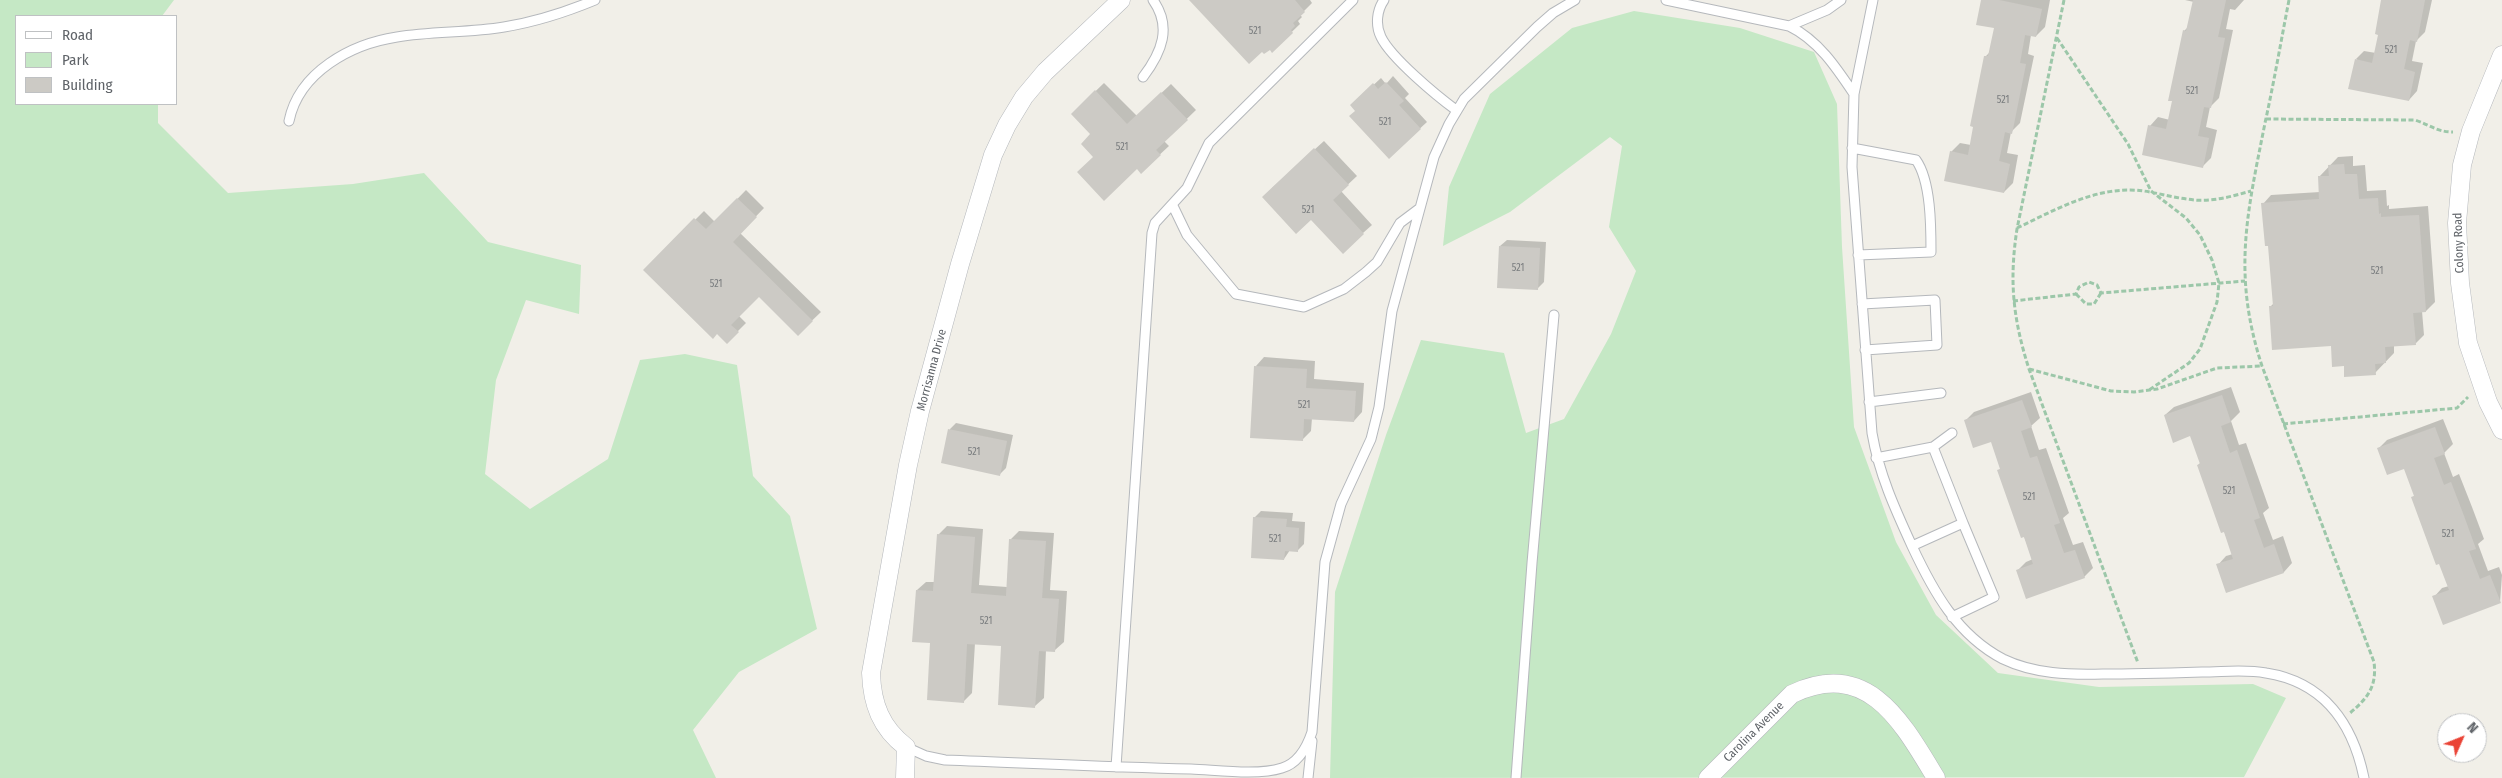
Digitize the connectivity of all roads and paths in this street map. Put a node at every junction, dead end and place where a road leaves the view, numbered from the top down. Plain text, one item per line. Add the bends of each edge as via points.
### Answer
1 (595, 0) edge
2 (1121, 0) edge
3 (1153, 0) edge
4 (1353, 0) edge
5 (1384, 0) edge
6 (1575, 0) edge
7 (1666, 0) edge
8 (1841, 0) edge
9 (1873, 0) edge
10 (2064, 0) edge
11 (2289, 0) edge
12 (1789, 26) junction
13 (2057, 38) junction
14 (2502, 55) edge
15 (1143, 77) dead end
16 (1854, 94) junction
17 (1456, 110) junction
18 (2266, 119) junction
19 (289, 121) dead end
20 (2471, 130) junction
21 (1852, 148) junction
22 (2150, 191) junction
23 (2252, 191) junction
24 (1172, 206) junction
25 (1420, 208) junction
26 (2017, 229) junction
27 (1858, 255) junction
28 (2245, 281) junction
29 (2219, 283) junction
30 (2101, 292) junction
31 (2076, 294) junction
32 (2012, 301) junction
33 (1862, 304) junction
34 (1554, 315) dead end
35 (1865, 350) junction
36 (2262, 366) junction
37 (2475, 368) junction
38 (2029, 369) junction
39 (2150, 390) junction
40 (1941, 393) dead end
41 (1870, 402) junction
42 (2283, 424) junction
43 (2502, 430) edge
44 (1952, 434) dead end
45 (1932, 447) junction
46 (1876, 458) junction
47 (1963, 523) junction
48 (1912, 546) junction
49 (1952, 617) junction
50 (2142, 674) junction
51 (2343, 719) junction
52 (1312, 732) junction
53 (906, 747) junction
54 (1116, 767) junction
55 (904, 778) edge
56 (1308, 778) edge
57 (1516, 778) edge
58 (1708, 778) edge
59 (1936, 778) edge
60 (2364, 778) edge

1 - 19 lane via 502,27 396,37 371,43 322,68 308,80
2 - 53 street, Morrisanna Drive via 1024,97 992,155 960,264 908,465 872,673 877,711 886,728
3 - 15 lane via 1164,23 1164,38 1159,54
4 - 24 lane via 1209,143 1187,188
5 - 17 lane via 1377,26 1387,47
6 - 17 lane via 1553,13
7 - 12 lane
8 - 12 lane via 1827,10
9 - 16 lane
10 - 13 path
11 - 18 path
12 - 16 lane via 1804,33 1822,51
13 - 22 path via 2128,144
13 - 26 path
14 - 20 street, Colony Road
16 - 21 lane
17 - 25 lane via 1434,157
18 - 20 path via 2416,120 2442,132
18 - 23 path
20 - 37 street, Colony Road via 2462,165 2458,223 2462,292 2468,343
21 - 27 lane
21 - 27 lane via 1916,160 1921,167 1931,235 1931,252
22 - 23 path via 2187,200 2209,200
22 - 26 path via 2105,192 2081,198
22 - 29 path via 2186,218 2200,235
23 - 28 path via 2246,225
24 - 25 lane via 1186,236 1236,294 1304,307 1344,289 1366,272 1377,262 1400,223
24 - 54 lane via 1156,223 1152,233
25 - 52 lane via 1392,311 1379,407 1371,439 1341,504 1325,562
26 - 32 path via 2012,261
27 - 33 lane
28 - 29 path
28 - 36 path via 2250,322
29 - 30 path
29 - 39 path via 2217,302 2200,349 2189,363
30 - 31 path via 2097,285 2089,282
30 - 31 path via 2094,304 2086,304
31 - 32 path
32 - 38 path via 2018,336
33 - 35 lane
33 - 35 lane via 1935,300 1937,345
34 - 57 lane
35 - 41 lane
36 - 39 path via 2217,368
36 - 42 path
37 - 42 path via 2468,397 2457,408
37 - 43 street, Colony Road
38 - 39 path via 2112,391
38 - 50 path
40 - 41 lane
41 - 46 lane
42 - 51 path via 2374,662 2375,675 2366,700
44 - 45 lane
45 - 46 lane
45 - 47 lane
46 - 48 lane
47 - 48 lane
47 - 49 lane via 1994,597
48 - 49 lane via 1927,578
49 - 50 lane via 1982,646 2028,668 2081,675
50 - 51 lane via 2268,673 2310,689
51 - 60 lane via 2359,752
52 - 54 lane via 1306,748 1297,759 1280,769
52 - 56 lane
53 - 54 lane via 945,760
53 - 55 street
58 - 59 street, Carolina Avenue via 1792,694 1808,686 1826,683 1853,686 1888,707

